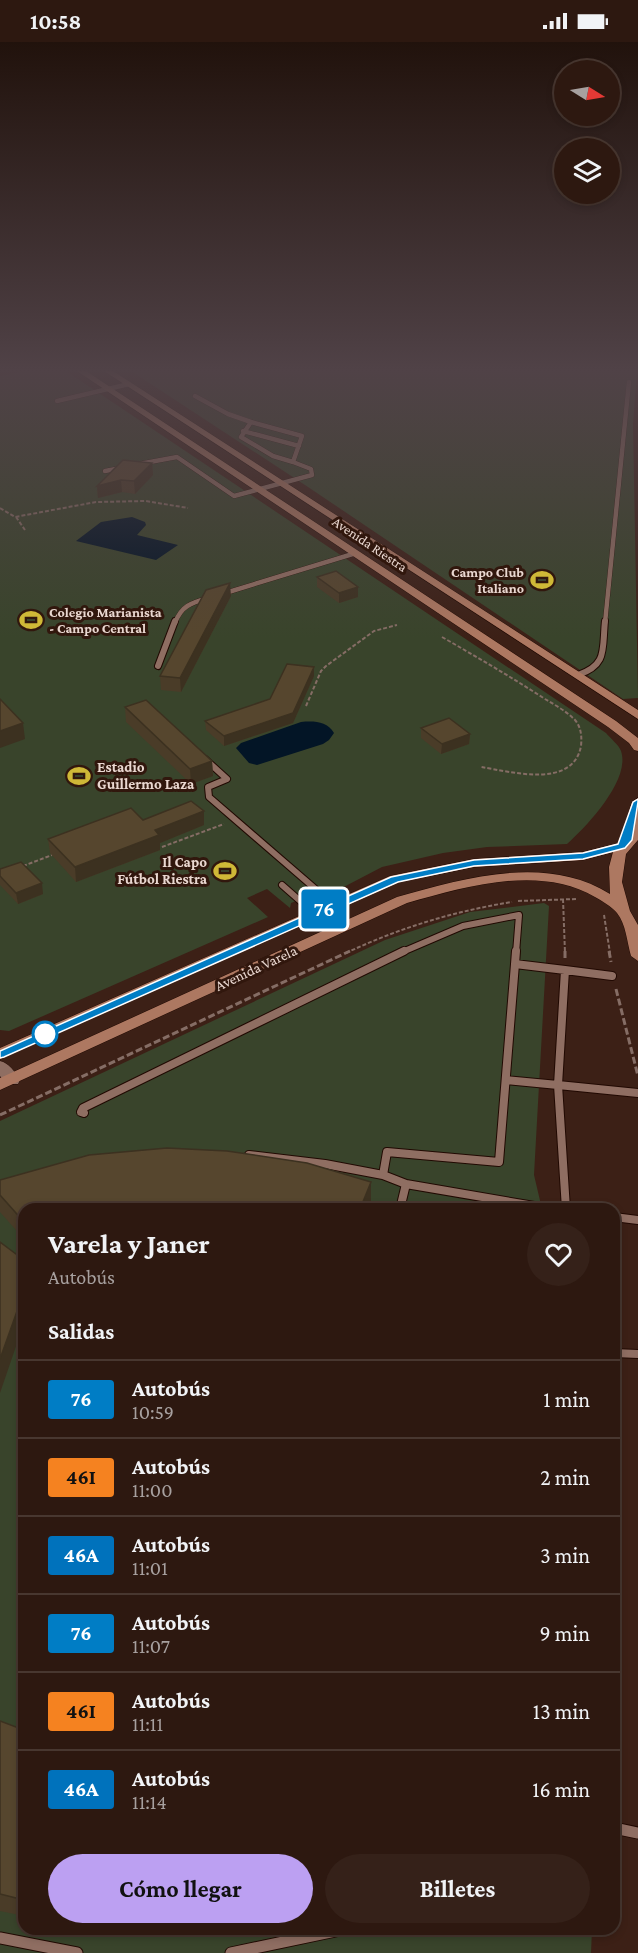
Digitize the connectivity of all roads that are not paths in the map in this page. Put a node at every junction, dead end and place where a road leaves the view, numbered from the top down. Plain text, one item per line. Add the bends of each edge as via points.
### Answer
1 (158, 460) edge
2 (181, 460) edge
3 (217, 460) edge
4 (246, 460) edge
5 (287, 460) edge
6 (621, 460) edge
7 (293, 462) joint
8 (136, 464) edge
9 (126, 467) edge
10 (105, 471) dead end
11 (283, 484) junction
12 (262, 490) junction
13 (356, 553) junction
14 (486, 615) junction
15 (461, 623) junction
16 (158, 666) dead end
17 (578, 675) junction
18 (636, 712) edge
19 (638, 747) edge
20 (196, 750) edge
21 (638, 802) edge
22 (629, 840) edge
23 (282, 885) dead end
24 (334, 905) junction
25 (620, 908) junction
26 (315, 914) junction
27 (634, 931) edge
28 (638, 956) edge
29 (515, 964) junction
30 (565, 970) junction
31 (612, 976) dead end
32 (0, 1054) edge
33 (0, 1066) edge
34 (506, 1080) junction
35 (6, 1082) edge
36 (558, 1085) junction
37 (638, 1094) edge
38 (84, 1113) dead end
39 (237, 1153) edge
40 (382, 1175) junction
41 (406, 1184) junction
42 (401, 1203) edge
43 (517, 1203) edge
44 (566, 1203) edge
45 (620, 1218) edge
46 (638, 1220) edge
47 (620, 1353) edge
48 (638, 1354) edge
49 (620, 1829) edge
50 (638, 1833) edge
51 (316, 1935) edge
52 (0, 1938) edge
53 (77, 1953) edge
54 (231, 1953) edge

1 - 8 lane
2 - 12 lane via 230,495
3 - 12 main road, Avenida Riestra
4 - 11 main road, Avenida Riestra
5 - 7 lane
6 - 17 lane via 601,662 593,670
7 - 11 lane via 313,472 309,477
9 - 10 lane
11 - 12 lane
11 - 14 main road, Avenida Riestra
12 - 13 main road, Avenida Riestra
13 - 15 main road, Avenida Riestra
13 - 16 lane via 188,604 180,612
14 - 15 main road
14 - 17 main road, Avenida Riestra
15 - 19 main road, Avenida Riestra via 612,724
17 - 18 main road, Avenida Riestra
20 - 24 lane via 227,778 208,787 209,797
21 - 22 main road
22 - 24 main road, Avenida Varela via 583,856 483,862 430,871 395,879
22 - 25 main road via 615,867
23 - 26 lane
24 - 26 main road, Avenida Varela
25 - 27 main road
25 - 35 main road, Avenida Varela via 594,890 570,881 543,878 459,884 402,900
26 - 32 main road, Avenida Varela
27 - 28 main road
29 - 30 lane
29 - 34 lane
29 - 38 lane via 519,915 463,926 82,1108
30 - 31 lane
30 - 36 lane
33 - 35 street
34 - 36 lane
34 - 40 lane via 499,1162 387,1152
36 - 37 lane
36 - 44 lane
39 - 40 lane
40 - 41 lane
41 - 42 lane
41 - 43 lane
45 - 46 lane
47 - 48 lane
49 - 50 lane
51 - 54 lane
52 - 53 lane

